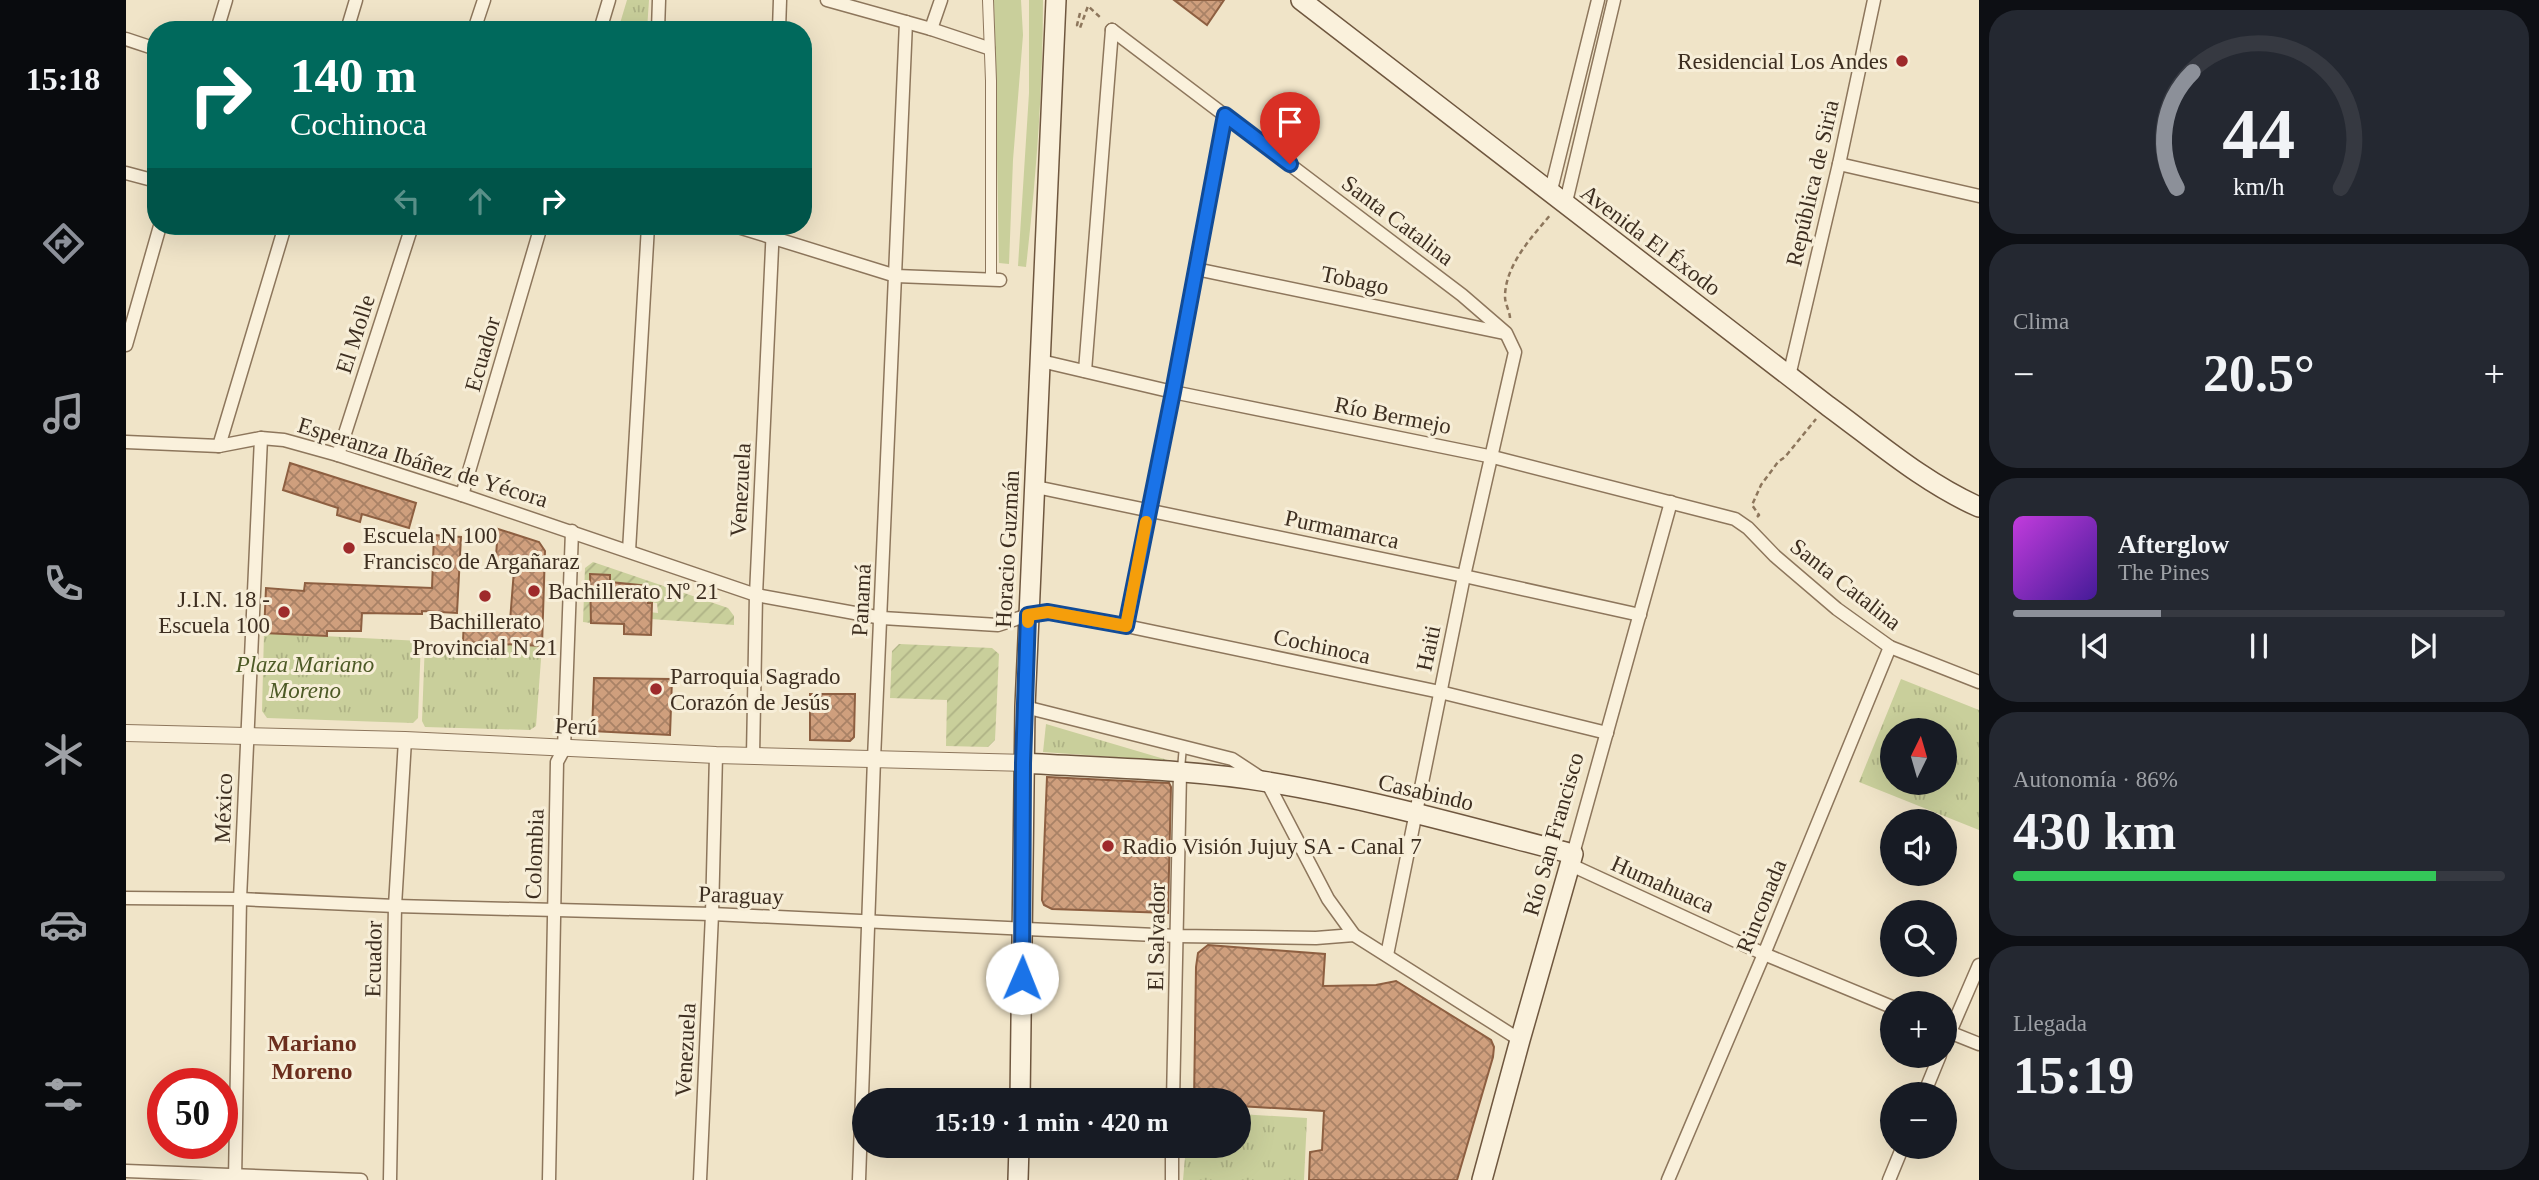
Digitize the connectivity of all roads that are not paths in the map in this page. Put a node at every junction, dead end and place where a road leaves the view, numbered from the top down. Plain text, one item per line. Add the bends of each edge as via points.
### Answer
1 (226, 0) edge
2 (356, 0) edge
3 (484, 0) edge
4 (609, 0) edge
5 (659, 0) edge
6 (780, 0) edge
7 (827, 0) edge
8 (941, 0) edge
9 (988, 0) edge
10 (1056, 0) edge
11 (1301, 0) edge
12 (1598, 0) edge
13 (1614, 0) edge
14 (1874, 0) edge
15 (220, 21) edge
16 (350, 21) edge
17 (477, 21) edge
18 (603, 21) edge
19 (658, 21) edge
20 (779, 21) edge
21 (906, 22) junction
22 (930, 29) junction
23 (126, 39) edge
24 (147, 46) edge
25 (988, 48) junction
26 (1225, 115) junction
27 (1839, 164) junction
28 (126, 173) edge
29 (147, 179) edge
30 (1979, 196) edge
31 (1559, 201) junction
32 (157, 235) edge
33 (282, 235) edge
34 (409, 235) edge
35 (538, 235) edge
36 (647, 235) edge
37 (773, 235) edge
38 (781, 235) edge
39 (1196, 269) junction
40 (896, 276) junction
41 (995, 280) joint
42 (1503, 331) junction
43 (126, 345) edge
44 (1514, 352) joint
45 (1041, 360) junction
46 (1084, 370) junction
47 (1789, 376) junction
48 (1173, 392) junction
49 (261, 438) junction
50 (126, 442) edge
51 (219, 446) junction
52 (338, 455) junction
53 (1493, 457) junction
54 (1036, 487) junction
55 (462, 495) junction
56 (1671, 502) junction
57 (1979, 507) edge
58 (1148, 510) junction
59 (1735, 519) joint
60 (572, 531) junction
61 (629, 551) junction
62 (1464, 576) junction
63 (757, 595) junction
64 (1028, 615) junction
65 (1640, 615) junction
66 (882, 618) junction
67 (1126, 626) junction
68 (1890, 647) junction
69 (1979, 682) edge
70 (1440, 692) junction
71 (1025, 707) junction
72 (126, 733) edge
73 (1607, 733) junction
74 (246, 736) junction
75 (405, 740) junction
76 (1183, 746) junction
77 (564, 749) junction
78 (716, 755) junction
79 (753, 756) junction
80 (874, 759) junction
81 (1023, 763) junction
82 (1180, 773) junction
83 (1267, 782) junction
84 (1416, 813) junction
85 (1572, 860) junction
86 (126, 898) edge
87 (240, 899) junction
88 (395, 906) junction
89 (553, 911) junction
90 (712, 914) junction
91 (868, 921) junction
92 (1023, 929) junction
93 (1354, 935) junction
94 (1177, 936) junction
95 (1387, 954) junction
96 (1764, 954) junction
97 (1979, 965) edge
98 (1880, 1002) edge
99 (1957, 1010) edge
100 (1957, 1035) edge
101 (1520, 1040) junction
102 (1979, 1044) edge
103 (1020, 1088) edge
104 (1173, 1088) edge
105 (1019, 1158) edge
106 (1172, 1158) edge
107 (1898, 1159) edge
108 (126, 1171) edge
109 (235, 1178) edge
110 (361, 1180) edge
111 (390, 1180) edge
112 (549, 1180) edge
113 (700, 1180) edge
114 (859, 1180) edge
115 (1018, 1180) edge
116 (1171, 1180) edge
117 (1482, 1180) edge
118 (1668, 1180) edge
119 (1889, 1180) edge

1 - 15 street
2 - 16 street
3 - 17 street
4 - 18 street
5 - 19 street
6 - 20 street
7 - 21 street
8 - 22 street
9 - 25 street
10 - 45 main road, Horacio Guzmán
11 - 31 main road, Avenida El Éxodo
12 - 31 street
13 - 31 street
14 - 27 street, República de Siria
21 - 22 street
21 - 40 street, Panamá
22 - 25 street
23 - 24 street
25 - 41 street
26 - 39 street
26 - 42 street, Santa Catalina
26 - 46 street, Santa Catalina via 1112,30
27 - 30 street
27 - 47 street, República de Siria
28 - 29 street
31 - 47 main road, Avenida El Éxodo
32 - 43 street
33 - 51 street
34 - 52 street, El Molle
35 - 55 street, Ecuador
36 - 61 street
37 - 63 street, Venezuela
38 - 40 street
39 - 42 street, Tobago
39 - 48 street
40 - 41 street
40 - 66 street, Panamá
42 - 44 street, Santa Catalina
44 - 53 street, Haiti
45 - 46 street, Río Bermejo
45 - 54 main road, Horacio Guzmán
46 - 48 street, Río Bermejo
47 - 57 main road, Avenida El Éxodo via 1914,469
48 - 53 street, Río Bermejo
48 - 58 street
49 - 51 street, Esperanza Ibáñez de Yécora
49 - 52 street, Esperanza Ibáñez de Yécora
49 - 74 street, México
50 - 51 street, Esperanza Ibáñez de Yécora
52 - 55 street, Esperanza Ibáñez de Yécora
53 - 56 street, Río Bermejo
53 - 62 street, Haiti
54 - 58 street, Purmamarca
54 - 64 main road, Horacio Guzmán
55 - 60 street, Esperanza Ibáñez de Yécora
56 - 59 street, Río Bermejo
56 - 65 street, Río San Francisco
58 - 62 street, Purmamarca
58 - 67 street
59 - 68 street, Santa Catalina via 1837,609
60 - 61 street, Esperanza Ibáñez de Yécora
60 - 77 street, Colombia
61 - 63 street, Esperanza Ibáñez de Yécora
62 - 65 street, Purmamarca
62 - 70 street, Haiti
63 - 66 street, Esperanza Ibáñez de Yécora
63 - 79 street, Venezuela
64 - 66 street, Esperanza Ibáñez de Yécora via 998,625
64 - 67 street, Cochinoca via 1048,612
64 - 71 main road, Horacio Guzmán
65 - 73 street, Río San Francisco
66 - 80 street, Panamá
67 - 70 street, Cochinoca
68 - 69 street, Santa Catalina
68 - 96 street, Rinconada
70 - 73 street, Cochinoca
70 - 84 street, Haiti
71 - 76 street, Casabindo
71 - 81 main road, Horacio Guzmán
72 - 74 street, Perú
73 - 85 street, Río San Francisco
74 - 75 street, Perú
74 - 87 street, México
75 - 77 street, Perú
75 - 88 street, Ecuador
76 - 82 lane
76 - 83 street, Casabindo via 1232,759
77 - 78 street, Perú
77 - 89 street, Colombia via 557,762
78 - 79 street, Perú
78 - 90 street, Venezuela
79 - 80 street, Perú
80 - 81 street, Perú
80 - 91 street, Panamá
81 - 82 main road, Casabindo
81 - 92 main road, Horacio Guzmán
82 - 83 main road, Casabindo
82 - 94 street, El Salvador
83 - 84 main road, Casabindo
83 - 93 street via 1328,899
84 - 85 main road, Casabindo
84 - 95 street, Haiti
85 - 96 street, Humahuaca
85 - 101 main road, Río San Francisco
86 - 87 street, Paraguay
87 - 88 street, Paraguay
87 - 109 street, México
88 - 89 street, Paraguay
88 - 111 street, Ecuador
89 - 90 street, Paraguay
89 - 112 street, Colombia
90 - 91 street, Paraguay
90 - 113 street, Venezuela
91 - 92 street, Paraguay
91 - 114 street, Panamá
92 - 94 street, Paraguay
92 - 103 main road, Horacio Guzmán
93 - 94 street, Paraguay via 1316,939
93 - 95 street
94 - 104 street, El Salvador
95 - 101 street
96 - 98 street, Humahuaca
96 - 118 street, Rinconada
97 - 99 street
100 - 102 street
101 - 117 main road, Río San Francisco
105 - 115 main road
106 - 116 street
107 - 119 street
108 - 109 street
109 - 110 street

